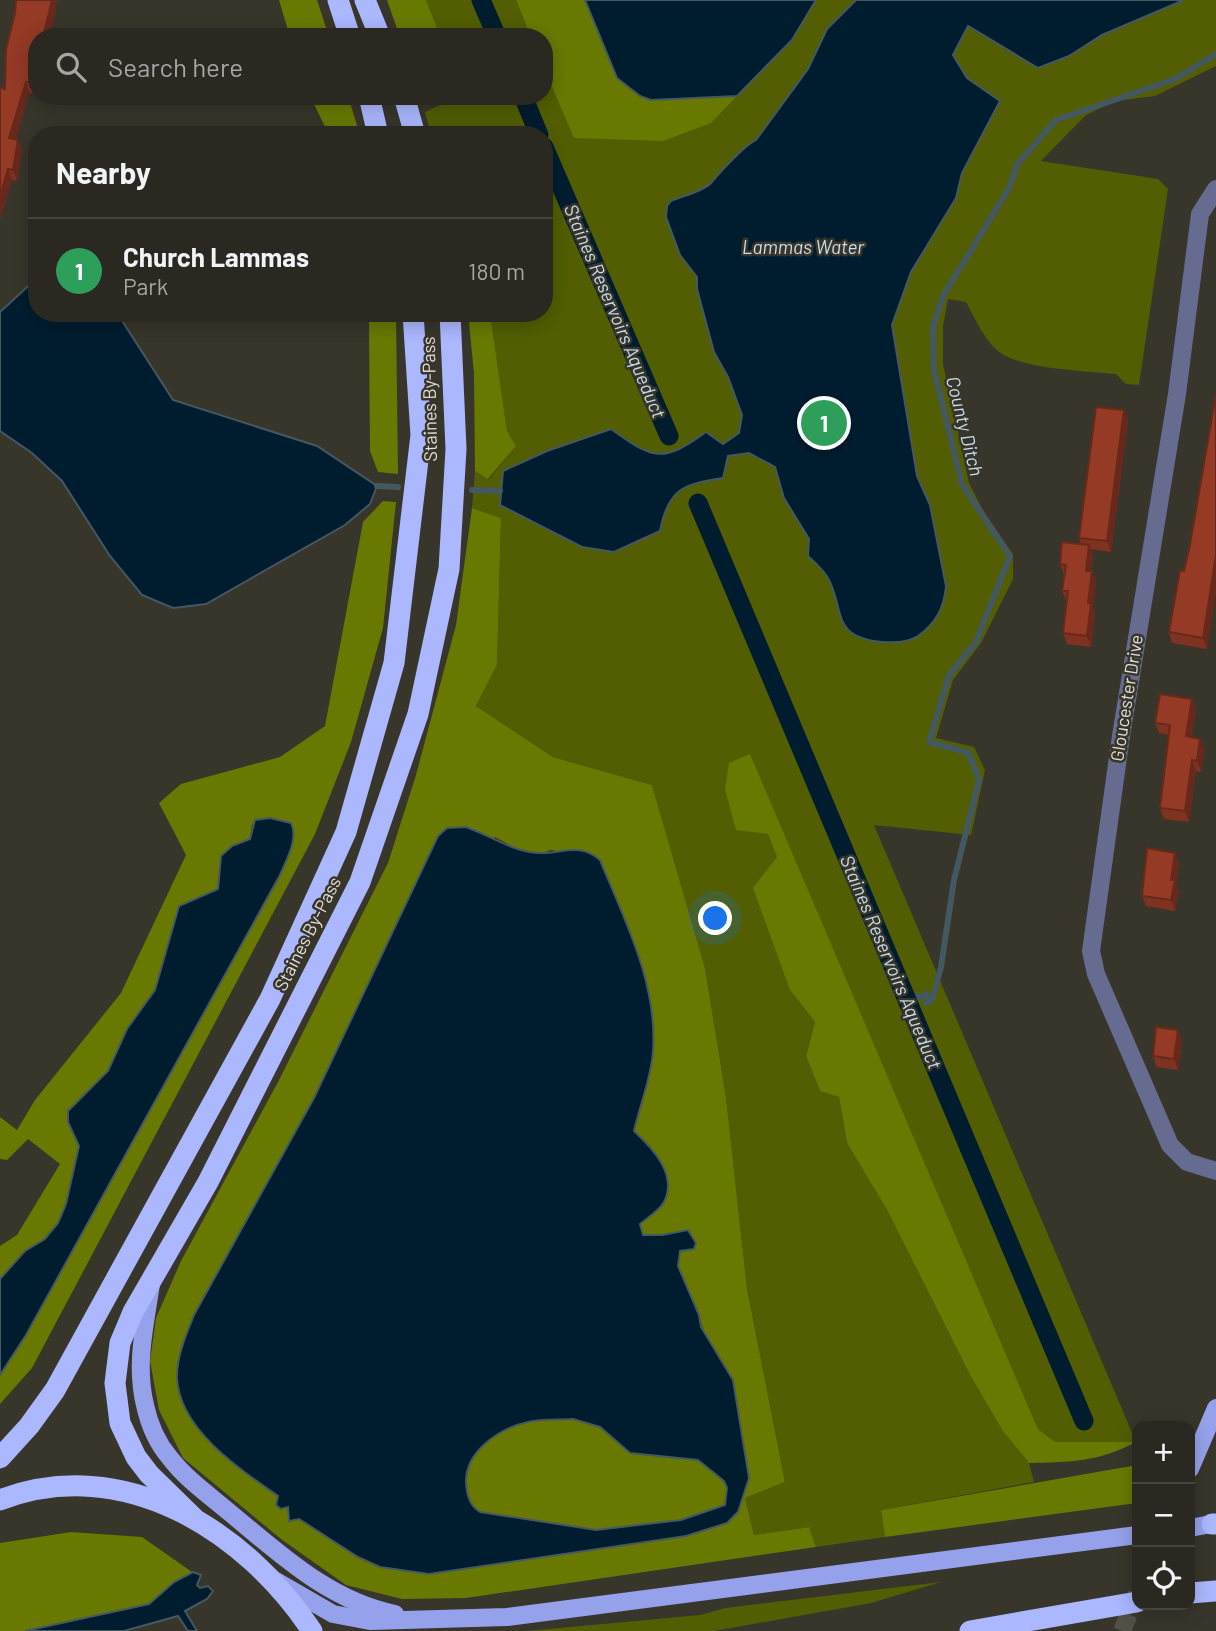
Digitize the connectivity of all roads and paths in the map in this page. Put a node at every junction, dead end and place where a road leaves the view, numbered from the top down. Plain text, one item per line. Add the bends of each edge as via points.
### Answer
1 (338, 0) edge
2 (365, 0) edge
3 (347, 28) edge
4 (376, 28) edge
5 (371, 105) edge
6 (407, 105) edge
7 (376, 126) edge
8 (412, 126) edge
9 (1216, 190) edge
10 (414, 322) edge
11 (450, 322) edge
12 (1216, 1171) edge
13 (151, 1284) junction
14 (1216, 1408) edge
15 (1195, 1457) edge
16 (0, 1458) edge
17 (0, 1500) edge
18 (194, 1518) junction
19 (1215, 1524) edge
20 (1195, 1527) edge
21 (1132, 1536) edge
22 (273, 1579) junction
23 (1216, 1591) edge
24 (1195, 1593) edge
25 (1132, 1603) edge
26 (426, 1620) junction
27 (312, 1631) edge
28 (970, 1631) edge

1 - 3 highway
2 - 4 highway
5 - 7 highway
6 - 8 highway
9 - 12 street, Gloucester Drive via 1200,214 1177,394 1091,951 1096,974 1170,1145 1187,1162
10 - 16 highway, Staines By-Pass via 421,435 394,663 346,832 271,999 189,1150 55,1390
11 - 13 highway, Staines By-Pass via 456,449 449,569 418,714 360,882 208,1182
13 - 18 highway, Staines By-Pass via 120,1343 116,1406 136,1457
13 - 26 main road via 142,1334 141,1381 148,1414 169,1458 271,1546 334,1592 373,1609
14 - 15 main road
17 - 18 highway via 64,1484 95,1485 155,1500
18 - 22 highway
19 - 20 main road
21 - 26 main road via 520,1615
22 - 26 main road via 333,1614 370,1621
22 - 27 highway
23 - 24 highway
25 - 28 highway

